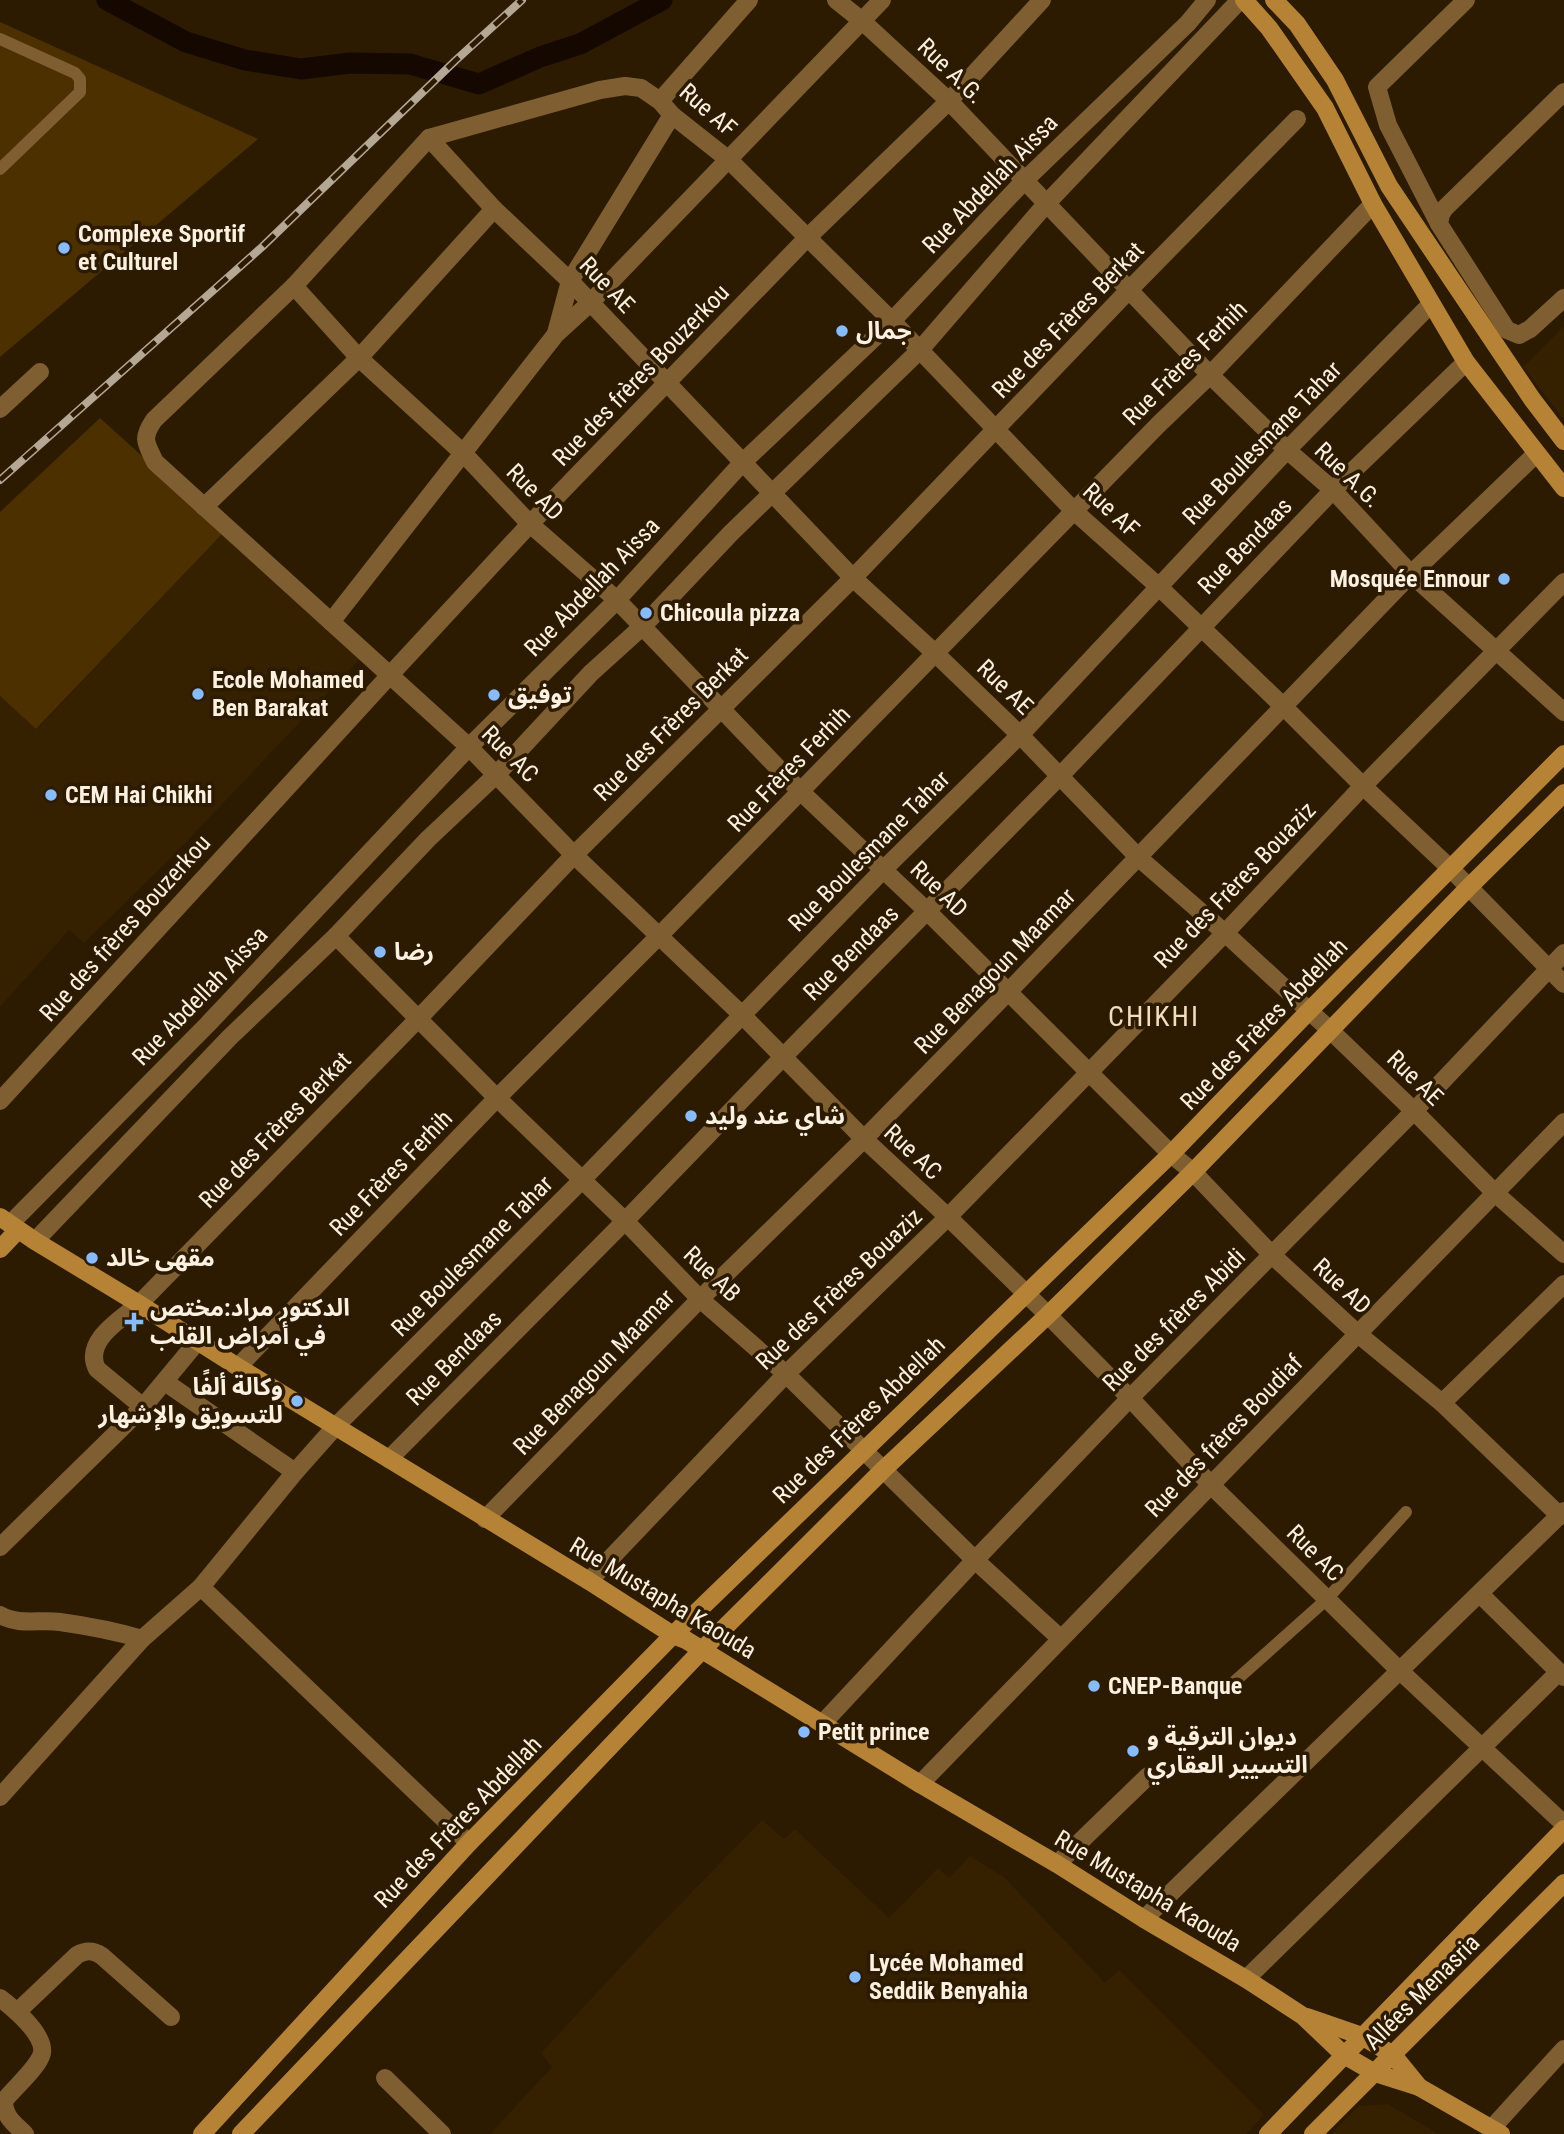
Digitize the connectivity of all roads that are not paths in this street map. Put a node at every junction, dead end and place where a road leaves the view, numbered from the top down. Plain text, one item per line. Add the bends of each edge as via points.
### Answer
1 (749, 0) edge
2 (836, 0) edge
3 (882, 0) edge
4 (1042, 0) edge
5 (1207, 0) edge
6 (1243, 0) edge
7 (1274, 0) edge
8 (1466, 0) edge
9 (861, 20) junction
10 (0, 39) edge
11 (1564, 92) edge
12 (949, 101) junction
13 (666, 108) junction
14 (1297, 119) dead end
15 (429, 138) junction
16 (729, 160) junction
17 (0, 169) edge
18 (1025, 180) junction
19 (1047, 203) junction
20 (1373, 204) junction
21 (494, 209) junction
22 (1439, 224) junction
23 (807, 238) junction
24 (570, 281) junction
25 (294, 286) junction
26 (1128, 291) junction
27 (1564, 298) edge
28 (590, 303) junction
29 (1431, 304) junction
30 (892, 321) junction
31 (556, 334) junction
32 (919, 351) junction
33 (359, 358) junction
34 (1465, 362) junction
35 (40, 372) dead end
36 (1210, 375) junction
37 (668, 384) junction
38 (0, 409) edge
39 (997, 430) junction
40 (1564, 441) edge
41 (1287, 450) junction
42 (464, 454) junction
43 (1536, 454) junction
44 (743, 462) junction
45 (1564, 488) edge
46 (1333, 490) junction
47 (772, 494) junction
48 (204, 507) junction
49 (1074, 511) junction
50 (530, 524) junction
51 (1411, 575) junction
52 (853, 578) junction
53 (1564, 582) edge
54 (1158, 586) junction
55 (617, 600) junction
56 (331, 622) junction
57 (643, 626) junction
58 (1201, 628) junction
59 (1496, 650) junction
60 (936, 654) junction
61 (390, 675) junction
62 (1283, 706) junction
63 (720, 710) junction
64 (1564, 712) edge
65 (1020, 735) junction
66 (469, 747) junction
67 (1564, 754) edge
68 (497, 774) junction
69 (1060, 776) junction
70 (1363, 786) junction
71 (800, 791) junction
72 (1564, 793) edge
73 (574, 855) junction
74 (1139, 858) junction
75 (884, 869) junction
76 (1451, 869) junction
77 (1469, 887) junction
78 (927, 911) junction
79 (1225, 933) junction
80 (660, 935) junction
81 (335, 936) junction
82 (1564, 953) edge
83 (1548, 968) junction
84 (1564, 984) edge
85 (1008, 992) junction
86 (1308, 1012) junction
87 (741, 1014) junction
88 (419, 1018) junction
89 (1331, 1031) junction
90 (783, 1056) junction
91 (1089, 1072) junction
92 (497, 1098) junction
93 (0, 1101) edge
94 (1414, 1111) junction
95 (1564, 1122) edge
96 (864, 1139) junction
97 (1171, 1154) junction
98 (1194, 1172) junction
99 (582, 1180) junction
100 (1495, 1193) junction
101 (948, 1217) junction
102 (625, 1221) junction
103 (9, 1224) edge
104 (35, 1241) junction
105 (0, 1249) edge
106 (1564, 1254) edge
107 (1273, 1255) junction
108 (1564, 1284) edge
109 (1026, 1293) junction
110 (700, 1299) junction
111 (139, 1304) junction
112 (1048, 1315) junction
113 (1358, 1334) junction
114 (197, 1342) junction
115 (238, 1367) junction
116 (786, 1374) junction
117 (165, 1382) junction
118 (1130, 1398) junction
119 (1442, 1403) junction
120 (143, 1407) junction
121 (335, 1427) junction
122 (862, 1450) junction
123 (389, 1459) junction
124 (884, 1469) junction
125 (295, 1472) junction
126 (1211, 1485) junction
127 (1406, 1512) dead end
128 (1562, 1514) edge
129 (485, 1519) junction
130 (0, 1547) edge
131 (975, 1560) junction
132 (589, 1581) junction
133 (201, 1587) junction
134 (1480, 1594) junction
135 (1327, 1599) junction
136 (0, 1615) edge
137 (673, 1635) junction
138 (142, 1639) junction
139 (1061, 1639) junction
140 (702, 1650) junction
141 (1399, 1670) junction
142 (1562, 1675) edge
143 (1234, 1682) dead end
144 (822, 1724) junction
145 (1482, 1748) junction
146 (1148, 1776) dead end
147 (920, 1784) junction
148 (0, 1797) edge
149 (1564, 1824) edge
150 (1564, 1829) edge
151 (469, 1843) junction
152 (1057, 1864) junction
153 (1564, 1883) edge
154 (1143, 1919) junction
155 (1246, 1979) junction
156 (0, 1997) edge
157 (17, 2012) junction
158 (1303, 2016) junction
159 (171, 2017) dead end
160 (1362, 2036) junction
161 (1564, 2049) edge
162 (1344, 2055) junction
163 (1393, 2056) junction
164 (1375, 2073) junction
165 (386, 2078) dead end
166 (1419, 2087) junction
167 (1496, 2131) edge
168 (25, 2134) edge
169 (202, 2134) edge
170 (241, 2134) edge
171 (442, 2134) edge
172 (1268, 2134) edge
173 (1313, 2134) edge

1 - 13 street
2 - 9 street, Rue A.G.
3 - 9 street
4 - 12 street, Rue des frères Bouzerkou
5 - 18 street, Rue Abdellah Aissa
6 - 19 street
6 - 20 main road via 1269,28 1325,108
7 - 40 main road via 1297,24 1335,80 1389,186
8 - 22 street via 1377,88 1388,125
9 - 12 street, Rue A.G.
9 - 16 street
10 - 17 lane via 80,79 80,92
11 - 22 street via 1445,208
12 - 18 street, Rue A.G.
12 - 23 street, Rue des frères Bouzerkou
13 - 15 street, Rue AF via 641,88 625,86
13 - 16 street, Rue AF
13 - 24 street
14 - 26 street, Rue des Frères Berkat
15 - 21 street, Rue AE
15 - 25 street
16 - 23 street, Rue AF
16 - 28 street
18 - 19 street, Rue A.G.
18 - 30 street, Rue Abdellah Aissa
19 - 26 street, Rue A.G.
19 - 32 street
20 - 29 main road
20 - 36 street, Rue Frères Ferhih
21 - 24 street, Rue AE
21 - 33 street
22 - 27 street via 1507,330 1519,335 1530,329
23 - 30 street, Rue AF
23 - 37 street, Rue des frères Bouzerkou
24 - 28 street, Rue AE
24 - 31 street
25 - 33 street, Rue AD
25 - 48 street, Rue AC via 146,431 145,441 155,462
26 - 36 street, Rue A.G.
26 - 39 street, Rue des Frères Berkat
28 - 31 street
28 - 37 street, Rue AE
29 - 34 main road
29 - 41 street, Rue Boulesmane Tahar
30 - 32 street, Rue AF
30 - 44 street, Rue Abdellah Aissa
31 - 42 street
32 - 39 street, Rue AF
32 - 47 street
33 - 42 street, Rue AD
33 - 48 street
34 - 43 main road
34 - 46 street, Rue Bendaas
35 - 38 street
36 - 41 street, Rue A.G.
36 - 49 street, Rue Frères Ferhih
37 - 44 street, Rue AE
37 - 50 street, Rue des frères Bouzerkou
39 - 49 street, Rue AF
39 - 52 street, Rue des Frères Berkat
41 - 46 street, Rue A.G.
41 - 54 street, Rue Boulesmane Tahar
42 - 50 street, Rue AD
42 - 56 street
43 - 45 main road
43 - 51 street, Rue Benagoun Maamar
44 - 47 street, Rue AE
44 - 55 street, Rue Abdellah Aissa
46 - 51 street, Rue A.G.
46 - 58 street, Rue Bendaas
47 - 52 street, Rue AE
47 - 57 street
48 - 56 street, Rue AC
49 - 54 street, Rue AF
49 - 60 street, Rue Frères Ferhih
50 - 55 street, Rue AD
50 - 61 street, Rue des frères Bouzerkou
51 - 59 street, Rue A.G.
51 - 62 street, Rue Benagoun Maamar
52 - 60 street, Rue AE
52 - 63 street, Rue des Frères Berkat
53 - 59 street, Rue des Frères Bouaziz
54 - 58 street, Rue AF
54 - 65 street, Rue Boulesmane Tahar
55 - 57 street, Rue AD
55 - 66 street, Rue Abdellah Aissa
56 - 61 street, Rue AC
57 - 63 street, Rue AD
57 - 68 street via 591,673
58 - 62 street, Rue AF
58 - 69 street, Rue Bendaas
59 - 64 street, Rue A.G.
59 - 70 street, Rue des Frères Bouaziz
60 - 65 street, Rue AE
60 - 71 street, Rue Frères Ferhih
61 - 66 street, Rue AC
61 - 93 street, Rue des frères Bouzerkou
62 - 70 street, Rue AF
62 - 74 street, Rue Benagoun Maamar
63 - 71 street, Rue AD
63 - 73 street, Rue des Frères Berkat
65 - 69 street, Rue AE
65 - 75 street, Rue Boulesmane Tahar
66 - 68 street, Rue AC
66 - 103 street, Rue Abdellah Aissa via 208,1024
67 - 76 main road, Rue des Frères Abdellah
68 - 73 street, Rue AC
68 - 81 street
69 - 74 street, Rue AE
69 - 78 street, Rue Bendaas
70 - 76 street, Rue AF
70 - 79 street, Rue des Frères Bouaziz
71 - 75 street, Rue AD
71 - 80 street, Rue Frères Ferhih
72 - 77 main road
73 - 80 street, Rue AC
73 - 88 street, Rue des Frères Berkat
74 - 79 street, Rue AE
74 - 85 street, Rue Benagoun Maamar
75 - 78 street, Rue AD
75 - 87 street, Rue Boulesmane Tahar
76 - 77 street, Rue AF
76 - 86 main road, Rue des Frères Abdellah
77 - 83 street, Rue AF
77 - 89 main road
78 - 85 street, Rue AD
78 - 90 street, Rue Bendaas
79 - 86 street, Rue AE
79 - 91 street, Rue des Frères Bouaziz
80 - 87 street, Rue AC
80 - 92 street, Rue Frères Ferhih
81 - 88 street, Rue AB
81 - 104 street via 230,1037
82 - 83 street, Rue des frères Abidi
83 - 84 street, Rue AF
83 - 94 street, Rue des frères Abidi
85 - 91 street, Rue AD
85 - 96 street, Rue Benagoun Maamar
86 - 89 street, Rue AE
86 - 97 main road, Rue des Frères Abdellah
87 - 90 street, Rue AC
87 - 99 street, Rue Boulesmane Tahar
88 - 92 street, Rue AB
88 - 111 street, Rue des Frères Berkat
89 - 94 street, Rue AE
89 - 98 main road
90 - 96 street, Rue AC
90 - 102 street, Rue Bendaas
91 - 97 street, Rue AD
91 - 101 street, Rue des Frères Bouaziz
92 - 99 street, Rue AB
92 - 115 street, Rue Frères Ferhih
94 - 100 street, Rue AE
94 - 107 street, Rue des frères Abidi
95 - 100 street, Rue des frères Boudiaf
96 - 101 street, Rue AC
96 - 110 street, Rue Benagoun Maamar
97 - 98 street, Rue AD
97 - 109 main road, Rue des Frères Abdellah
98 - 107 street, Rue AD
98 - 112 main road
99 - 102 street, Rue AB
99 - 121 street, Rue Boulesmane Tahar
100 - 106 street, Rue AE
100 - 113 street, Rue des frères Boudiaf
101 - 109 street, Rue AC
101 - 116 street, Rue des Frères Bouaziz
102 - 110 street, Rue AB
102 - 123 street, Rue Bendaas
103 - 104 main road, Rue Mustapha Kaouda
103 - 105 main road
104 - 111 main road, Rue Mustapha Kaouda
107 - 113 street, Rue AD
107 - 118 street, Rue des frères Abidi
108 - 119 street
109 - 112 street, Rue AC
109 - 122 main road, Rue des Frères Abdellah
110 - 116 street, Rue AB
110 - 129 street, Rue Benagoun Maamar
111 - 114 main road, Rue Mustapha Kaouda
111 - 120 street, Rue des Frères Berkat via 105,1333 93,1361
112 - 118 street, Rue AC
112 - 124 main road
113 - 119 street, Rue AD
113 - 126 street, Rue des frères Boudiaf
114 - 115 main road, Rue Mustapha Kaouda
114 - 117 street
115 - 121 main road, Rue Mustapha Kaouda
116 - 122 street, Rue AB
116 - 132 street, Rue des Frères Bouaziz
117 - 120 street
117 - 125 street
118 - 126 street, Rue AC
118 - 131 street, Rue des frères Abidi
119 - 128 street, Rue AD
120 - 130 street
121 - 123 main road, Rue Mustapha Kaouda
121 - 125 street, Rue Boulesmane Tahar
122 - 124 street, Rue AB
122 - 137 main road, Rue des Frères Abdellah
123 - 129 main road, Rue Mustapha Kaouda
124 - 131 street, Rue AB
124 - 140 main road
125 - 133 street, Rue Boulesmane Tahar
126 - 135 street, Rue AC
126 - 139 street, Rue des frères Boudiaf
127 - 135 lane
128 - 134 street
129 - 132 main road, Rue Mustapha Kaouda
131 - 139 street, Rue AB
131 - 144 street, Rue des frères Abidi
132 - 137 main road, Rue Mustapha Kaouda
133 - 138 street, Rue Boulesmane Tahar
133 - 151 street
134 - 141 street
134 - 142 street
135 - 141 street, Rue AC
135 - 143 lane
136 - 138 street via 17,1622 58,1622
137 - 140 main road, Rue Mustapha Kaouda
137 - 151 main road, Rue des Frères Abdellah
138 - 148 street, Rue Boulesmane Tahar
139 - 147 street, Rue des frères Boudiaf
140 - 144 main road, Rue Mustapha Kaouda
140 - 170 main road
141 - 145 street, Rue AC
141 - 154 street
142 - 145 street
144 - 147 main road, Rue Mustapha Kaouda
145 - 149 street, Rue AC
145 - 155 street
146 - 152 street
147 - 152 main road, Rue Mustapha Kaouda
150 - 160 main road
151 - 169 main road, Rue des Frères Abdellah
152 - 154 main road, Rue Mustapha Kaouda
153 - 163 main road, Allées Menasria
154 - 155 main road, Rue Mustapha Kaouda
155 - 158 main road, Rue Mustapha Kaouda
156 - 157 street
157 - 159 street via 76,1955 88,1951 102,1956
157 - 168 street via 36,2033 42,2053 4,2101 8,2118
158 - 160 main road, Rue Mustapha Kaouda
158 - 162 main road, Rue Mustapha Kaouda
160 - 162 main road
160 - 163 main road, Rue Mustapha Kaouda
161 - 167 street
162 - 164 main road, Rue Mustapha Kaouda
162 - 172 main road
163 - 164 main road, Allées Menasria
163 - 166 main road, Rue Mustapha Kaouda
164 - 166 main road, Rue Mustapha Kaouda
164 - 173 main road, Allées Menasria
165 - 171 street
166 - 167 main road, Rue Mustapha Kaouda

